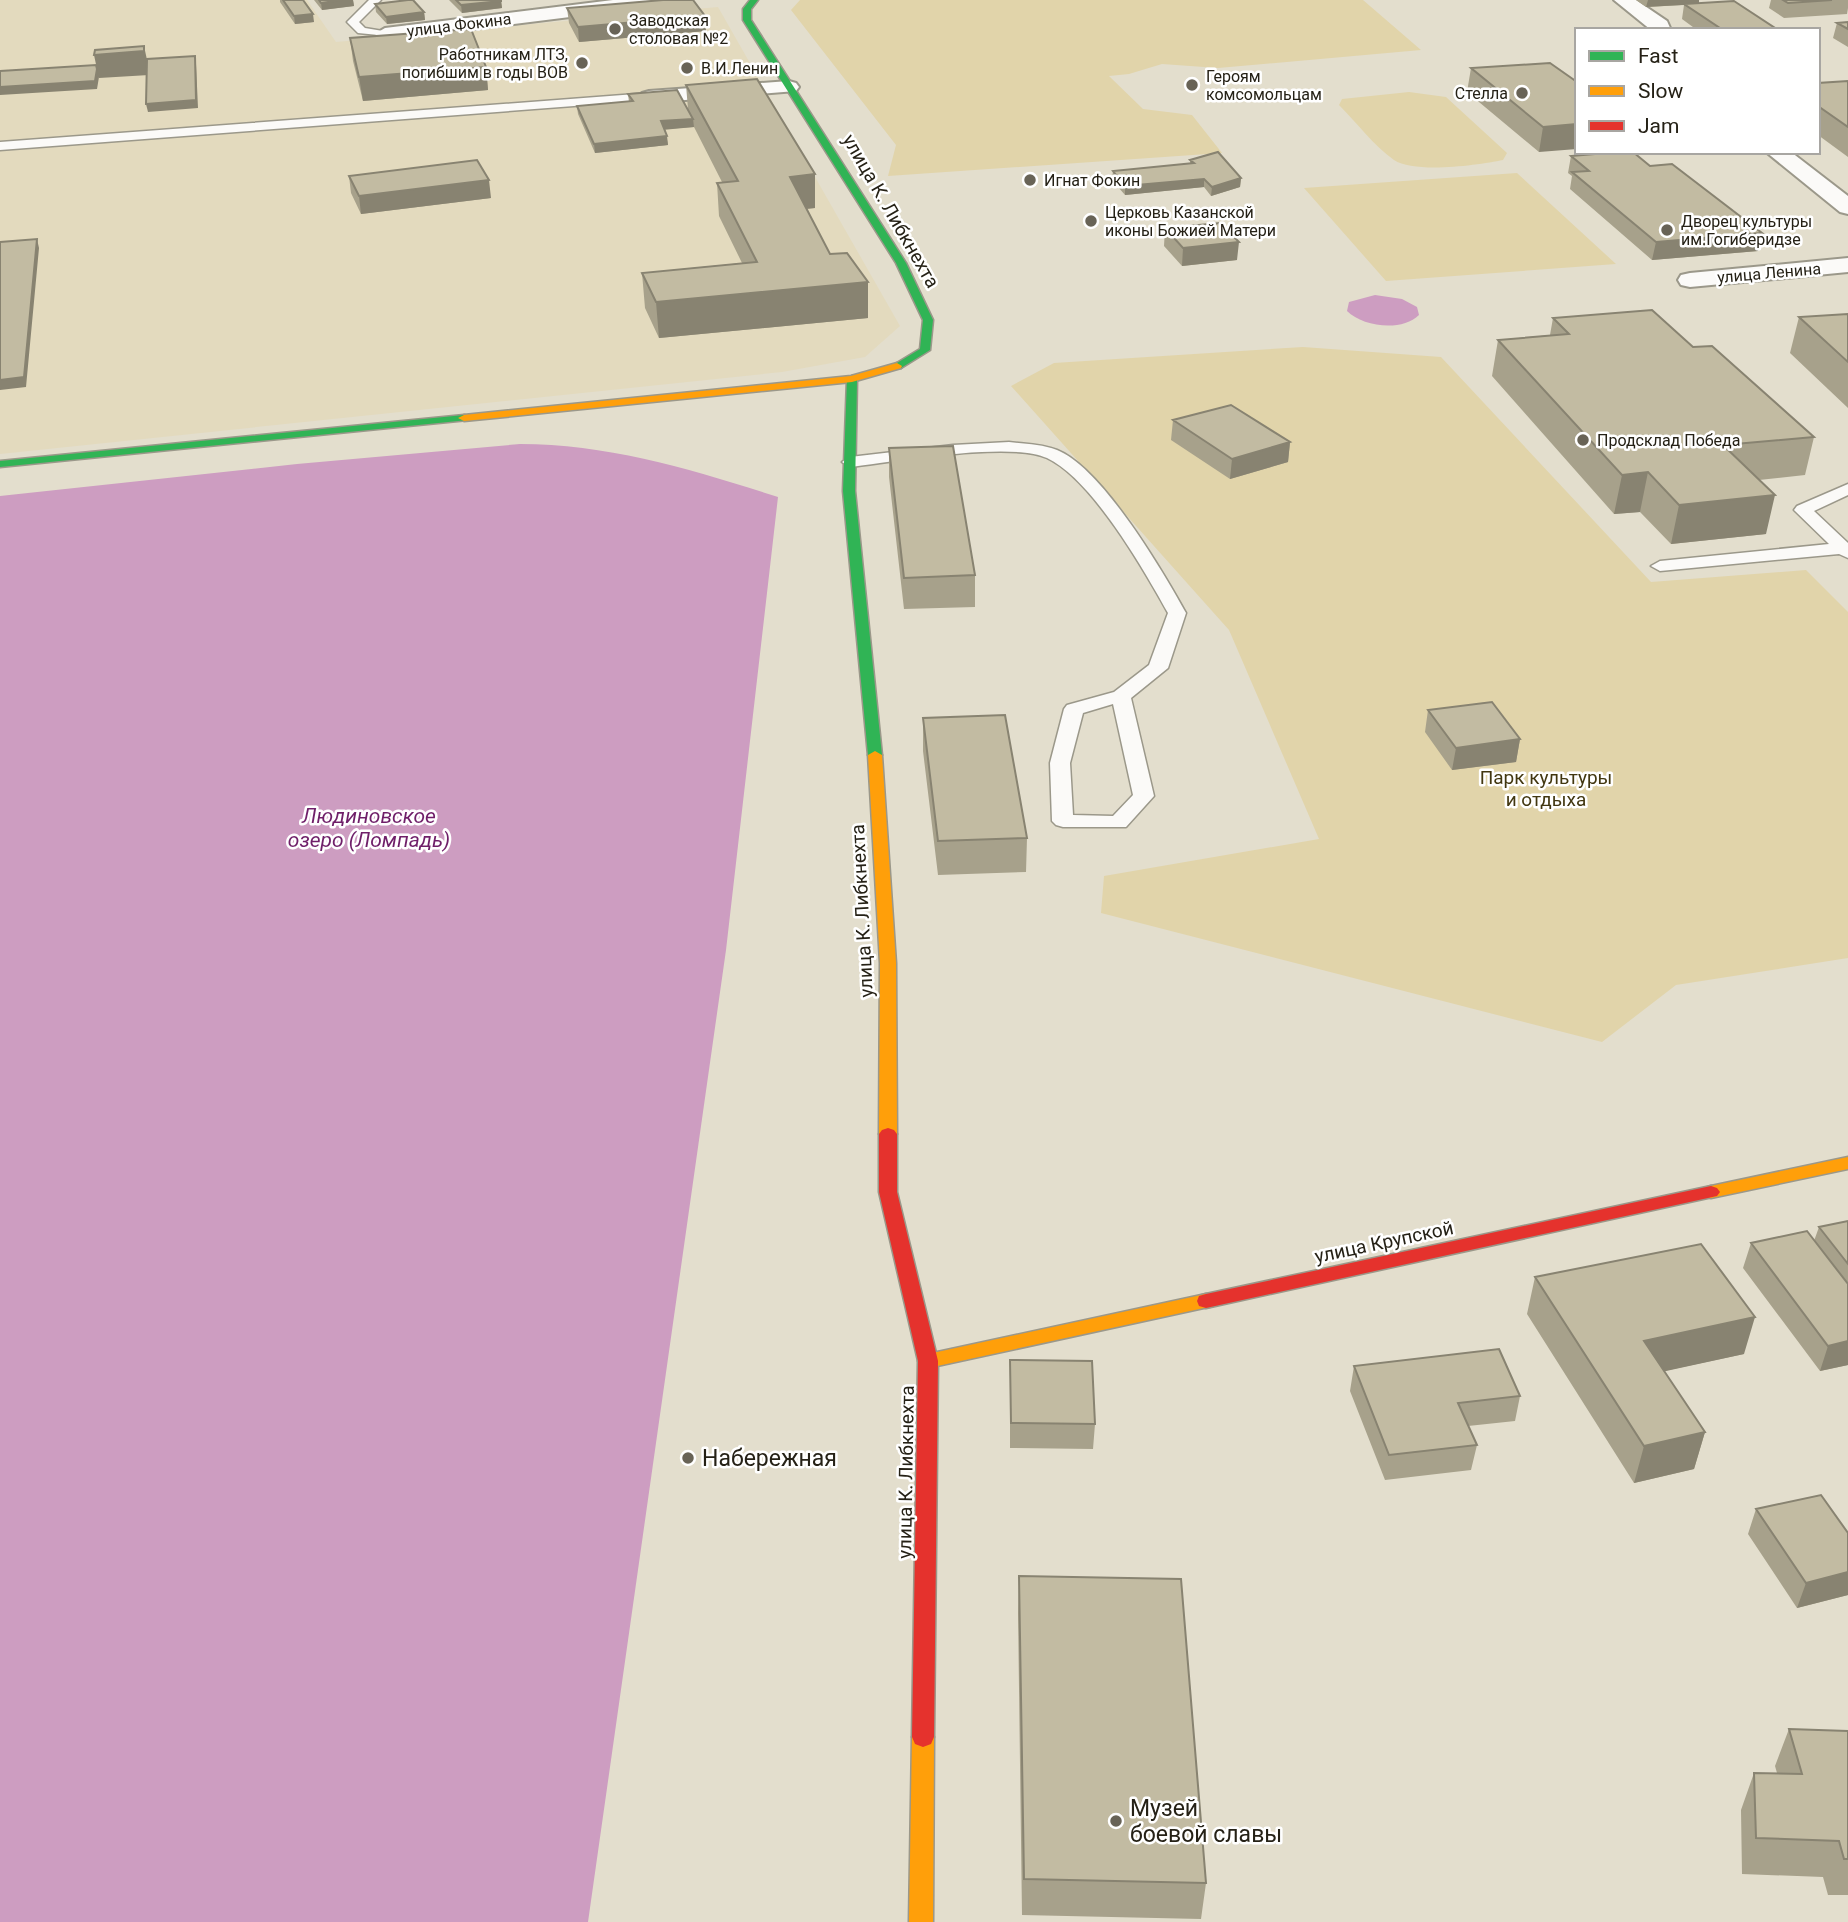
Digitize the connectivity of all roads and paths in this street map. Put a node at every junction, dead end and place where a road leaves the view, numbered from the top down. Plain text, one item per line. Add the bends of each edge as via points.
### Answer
1 (376, 0) edge
2 (658, 0) edge
3 (754, 0) edge
4 (1623, 0) edge
5 (1661, 28) edge
6 (385, 34) joint
7 (789, 87) junction
8 (649, 97) joint
9 (0, 146) edge
10 (1780, 154) edge
11 (1848, 207) edge
12 (1848, 265) edge
13 (1690, 280) dead end
14 (852, 379) junction
15 (850, 462) junction
16 (0, 464) edge
17 (1848, 489) edge
18 (1846, 551) edge
19 (1660, 566) dead end
20 (1121, 696) junction
21 (1848, 1163) edge
22 (928, 1361) junction
23 (921, 1922) edge

1 - 6 lane via 353,22 362,32
2 - 6 street, улица Фокина
3 - 7 street, улица К. Либкнехта via 747,9 747,20
4 - 5 street
7 - 8 street
7 - 14 street, улица К. Либкнехта via 901,263 928,320 925,350 898,366
8 - 9 lane
10 - 11 street
12 - 13 street, улица Ленина
14 - 15 street, улица К. Либкнехта
14 - 16 street
15 - 20 lane via 1012,446 1054,455 1088,482 1159,579 1177,613 1158,668
15 - 22 street, улица К. Либкнехта via 888,963 888,1192
17 - 18 lane via 1803,510
18 - 19 lane
20 - 20 lane via 1074,709 1060,763 1063,821 1119,823 1144,796
21 - 22 street, улица Крупской
22 - 23 street, улица К. Либкнехта

